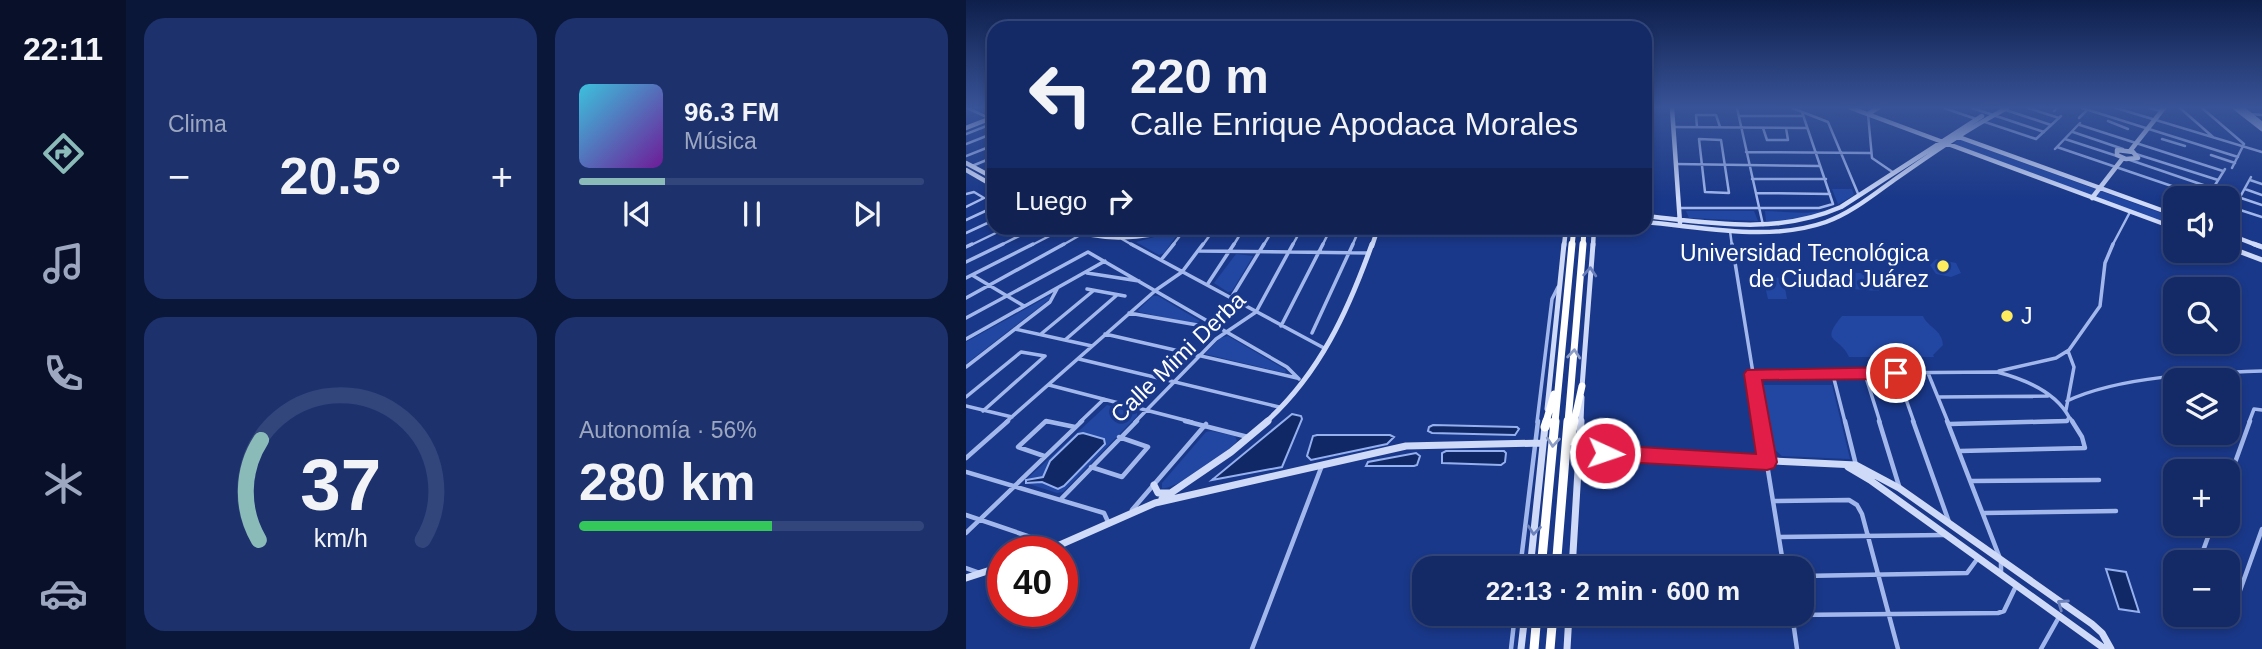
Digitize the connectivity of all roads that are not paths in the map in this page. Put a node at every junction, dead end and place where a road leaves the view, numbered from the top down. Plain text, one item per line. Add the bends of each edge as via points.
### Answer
1 (1674, 138) edge
2 (1743, 138) edge
3 (1766, 138) edge
4 (1788, 138) edge
5 (1811, 138) edge
6 (1834, 138) edge
7 (1869, 138) edge
8 (1934, 138) edge
9 (1948, 138) edge
10 (1951, 138) edge
11 (1962, 138) edge
12 (2091, 138) edge
13 (2123, 138) edge
14 (2140, 138) edge
15 (2179, 138) edge
16 (2215, 138) edge
17 (2239, 138) edge
18 (2065, 139) joint
19 (2162, 139) joint
20 (2188, 141) junction
21 (1944, 142) junction
22 (2136, 143) junction
23 (2158, 144) dead end
24 (2185, 146) junction
25 (2244, 147) junction
26 (987, 148) edge
27 (2123, 149) junction
28 (2214, 149) junction
29 (2130, 151) junction
30 (2182, 151) dead end
31 (1746, 152) junction
32 (1816, 152) junction
33 (2262, 152) edge
34 (1840, 153) junction
35 (1870, 153) junction
36 (2136, 154) junction
37 (2211, 155) junction
38 (966, 156) edge
39 (2121, 157) junction
40 (2238, 157) junction
41 (2207, 159) dead end
42 (987, 160) edge
43 (2130, 160) junction
44 (966, 163) edge
45 (2235, 163) junction
46 (1676, 164) junction
47 (1702, 164) junction
48 (1725, 165) junction
49 (1749, 165) junction
50 (972, 166) junction
51 (1820, 166) junction
52 (2116, 167) junction
53 (2232, 168) dead end
54 (966, 170) edge
55 (2192, 172) junction
56 (1892, 173) junction
57 (987, 174) edge
58 (1899, 176) junction
59 (1752, 179) junction
60 (1826, 179) junction
61 (2187, 180) junction
62 (2218, 180) junction
63 (987, 182) edge
64 (2262, 184) edge
65 (2172, 186) edge
66 (2206, 186) edge
67 (2214, 186) edge
68 (2101, 188) junction
69 (2245, 189) junction
70 (1756, 193) junction
71 (966, 194) edge
72 (1830, 194) junction
73 (2262, 195) edge
74 (1859, 196) junction
75 (2092, 198) junction
76 (2240, 198) joint
77 (2262, 205) edge
78 (966, 207) edge
79 (1679, 208) junction
80 (1759, 208) junction
81 (987, 210) edge
82 (2163, 211) edge
83 (2240, 211) edge
84 (2130, 212) junction
85 (1652, 217) edge
86 (2262, 217) edge
87 (966, 220) edge
88 (1652, 222) edge
89 (987, 223) edge
90 (1680, 223) junction
91 (2163, 224) edge
92 (1763, 225) junction
93 (1729, 229) junction
94 (966, 233) edge
95 (991, 235) edge
96 (1021, 235) edge
97 (1052, 235) edge
98 (1080, 235) edge
99 (1090, 235) edge
100 (1144, 235) edge
101 (1178, 235) edge
102 (1210, 235) edge
103 (1240, 235) edge
104 (1270, 235) edge
105 (1298, 235) edge
106 (1328, 235) edge
107 (1357, 235) edge
108 (1375, 235) edge
109 (1565, 235) edge
110 (1573, 235) edge
111 (1583, 235) edge
112 (1593, 235) edge
113 (1122, 239) junction
114 (2240, 239) edge
115 (966, 247) edge
116 (2262, 247) edge
117 (1199, 251) junction
118 (1230, 251) junction
119 (1259, 252) junction
120 (1289, 252) junction
121 (1319, 252) junction
122 (2240, 252) edge
123 (1349, 253) junction
124 (1369, 253) junction
125 (1161, 260) junction
126 (2262, 260) edge
127 (1105, 261) junction
128 (966, 262) edge
129 (1085, 272) junction
130 (1182, 272) junction
131 (972, 275) junction
132 (966, 278) edge
133 (1142, 281) junction
134 (989, 285) junction
135 (1207, 285) junction
136 (1560, 286) junction
137 (1057, 289) junction
138 (1087, 289) dead end
139 (1093, 290) junction
140 (1156, 290) junction
141 (1006, 295) junction
142 (1117, 295) junction
143 (1125, 296) dead end
144 (966, 298) edge
145 (1231, 298) junction
146 (1024, 306) junction
147 (1256, 312) junction
148 (1129, 313) junction
149 (966, 318) edge
150 (1281, 326) junction
151 (1014, 329) junction
152 (1224, 330) junction
153 (1312, 333) dead end
154 (1105, 334) junction
155 (1040, 335) junction
156 (966, 339) edge
157 (1065, 340) junction
158 (1092, 346) junction
159 (1326, 349) junction
160 (2067, 351) junction
161 (1198, 356) junction
162 (1077, 359) junction
163 (1560, 363) junction
164 (966, 368) edge
165 (2262, 371) edge
166 (1997, 372) junction
167 (1896, 373) junction
168 (1928, 373) junction
169 (1753, 374) junction
170 (1832, 374) junction
171 (1866, 374) junction
172 (1302, 379) junction
173 (1174, 382) junction
174 (1049, 385) junction
175 (1582, 386) junction
176 (2050, 396) junction
177 (966, 397) edge
178 (1938, 397) junction
179 (1104, 399) junction
180 (2067, 401) junction
181 (966, 406) edge
182 (1281, 408) junction
183 (1147, 410) junction
184 (2066, 410) junction
185 (2262, 410) edge
186 (983, 411) junction
187 (1012, 417) junction
188 (2068, 419) junction
189 (1950, 424) junction
190 (1206, 425) junction
191 (1075, 427) junction
192 (1545, 427) junction
193 (1119, 437) junction
194 (1250, 437) junction
195 (1581, 438) junction
196 (1539, 443) junction
197 (1960, 452) junction
198 (1605, 453) junction
199 (1044, 456) junction
200 (966, 458) edge
201 (2236, 459) edge
202 (1767, 462) junction
203 (1321, 466) junction
204 (1091, 467) junction
205 (1853, 467) junction
206 (966, 472) edge
207 (1563, 476) junction
208 (1578, 477) junction
209 (2099, 480) dead end
210 (1192, 481) junction
211 (1972, 481) junction
212 (1154, 485) junction
213 (1014, 486) junction
214 (1899, 488) junction
215 (1173, 492) junction
216 (1199, 492) junction
217 (1061, 499) junction
218 (1773, 500) junction
219 (1155, 503) junction
220 (2116, 511) dead end
221 (1935, 513) junction
222 (1984, 513) junction
223 (966, 515) edge
224 (1125, 519) junction
225 (979, 520) junction
226 (1928, 521) junction
227 (1949, 524) junction
228 (1109, 526) junction
229 (2262, 531) edge
230 (966, 533) edge
231 (1947, 534) junction
232 (1025, 536) edge
233 (1868, 536) junction
234 (1779, 537) junction
235 (1078, 539) edge
236 (1522, 556) edge
237 (1531, 556) edge
238 (1542, 556) edge
239 (1557, 556) edge
240 (1573, 556) edge
241 (1782, 556) edge
242 (1978, 558) junction
243 (2001, 561) junction
244 (966, 568) edge
245 (987, 571) edge
246 (982, 573) junction
247 (2001, 574) junction
248 (1879, 575) junction
249 (1814, 576) edge
250 (966, 578) edge
251 (2016, 586) junction
252 (2240, 591) edge
253 (1889, 614) junction
254 (1814, 615) edge
255 (2060, 616) junction
256 (1514, 626) edge
257 (1524, 626) edge
258 (1536, 626) edge
259 (1552, 626) edge
260 (1568, 626) edge
261 (1794, 626) edge
262 (2108, 648) edge
263 (1252, 649) edge
264 (1511, 649) edge
265 (1521, 649) edge
266 (1534, 649) edge
267 (1550, 649) edge
268 (1567, 649) edge
269 (1797, 649) edge
270 (1898, 649) edge
271 (2041, 649) edge

1 - 46 main road
2 - 31 street
3 - 4 street
5 - 32 street
6 - 34 street
7 - 35 street
8 - 21 main road
9 - 21 main road
10 - 21 main road
11 - 68 main road
12 - 27 street
13 - 22 street
14 - 22 main road
15 - 20 street
16 - 25 street
17 - 25 street
18 - 39 street
18 - 52 street via 2056,148
19 - 23 street
19 - 24 street
20 - 24 street
20 - 28 street
21 - 56 main road
21 - 58 main road
21 - 75 main road
22 - 29 main road
22 - 62 street via 2224,170
24 - 30 street
25 - 33 street
25 - 40 street
26 - 38 street
27 - 29 main road
27 - 39 main road via 2116,151
28 - 37 street
28 - 40 street
29 - 36 main road
31 - 32 street
31 - 49 street
32 - 34 street
32 - 51 street
34 - 35 street
34 - 74 street
35 - 56 street
36 - 43 main road via 2138,158
36 - 55 street
37 - 41 street
37 - 45 street
39 - 43 main road
39 - 52 main road
40 - 45 street
42 - 50 street
43 - 61 street
44 - 50 main road
45 - 53 street
46 - 47 street
46 - 79 main road
47 - 48 street
47 - 48 street via 1698,140 1709,139 1721,140
47 - 48 street via 1705,192 1710,194 1729,192
48 - 49 street
49 - 51 street
49 - 59 street
50 - 57 main road
51 - 60 street
52 - 65 street
52 - 68 main road
54 - 63 main road
55 - 61 street
55 - 62 street
56 - 58 street
56 - 74 main road
58 - 93 main road via 1830,221 1788,230
59 - 60 street
59 - 70 street
60 - 72 street
61 - 66 street
62 - 67 street
64 - 69 street via 2250,179
68 - 75 main road
68 - 82 main road
69 - 73 street
69 - 76 street
70 - 72 street
70 - 80 street
71 - 78 street via 974,192 984,198
72 - 80 street via 1833,204 1825,208
74 - 92 main road via 1817,218
75 - 84 main road
76 - 77 street
79 - 80 street
79 - 90 main road
80 - 92 street
81 - 87 street
83 - 86 street
84 - 91 main road
84 - 160 street via 2105,263 2100,306
85 - 90 main road
88 - 90 main road
89 - 94 street
90 - 92 main road
90 - 93 main road
93 - 169 street
95 - 115 street
96 - 128 street
97 - 131 street
98 - 134 street
99 - 113 main road
100 - 113 main road
101 - 125 street
102 - 117 street
103 - 118 street
104 - 119 street
105 - 120 street, Calle Mimi Derba
106 - 121 street
107 - 123 street
108 - 124 main road
109 - 136 main road
110 - 163 highway
207 -> 111 highway
175 -> 112 main road
113 - 125 street
114 - 116 main road
117 - 118 street
117 - 130 street
118 - 119 street
118 - 135 street
119 - 120 street
119 - 145 street
120 - 121 street
120 - 147 street, Calle Mimi Derba
121 - 123 street
121 - 150 street
122 - 126 main road
123 - 124 street
123 - 153 street
124 - 159 main road
125 - 130 street
127 - 129 street
127 - 133 street
127 - 141 street via 1085,252
129 - 133 street
129 - 137 street
130 - 135 street
130 - 140 street
131 - 132 street
131 - 134 street
133 - 140 street
134 - 141 street
134 - 144 street
135 - 145 street
136 - 192 main road
136 - 196 street via 1552,299
137 - 146 street
137 - 151 street via 1050,302
138 - 139 street
139 - 142 street
139 - 155 street
140 - 148 street
140 - 152 street
141 - 146 street
141 - 149 street
142 - 143 street
142 - 157 street
145 - 147 street
146 - 156 street
147 - 150 street
147 - 152 street, Calle Mimi Derba
148 - 152 street
148 - 154 street
150 - 159 street
151 - 155 street
151 - 164 street
152 - 161 street, Calle Mimi Derba
152 - 172 street
154 - 158 street
154 - 161 street
155 - 157 street
157 - 158 street
158 - 162 street
159 - 172 main road
160 - 166 street via 2038,364
160 - 180 street via 2074,367
161 - 172 street
161 - 173 street, Calle Mimi Derba
162 - 173 street
162 - 174 street
163 - 192 highway
163 -> 238 highway
165 - 180 street via 2160,377 2094,388
166 - 168 street
166 - 176 street
167 - 168 street
167 - 171 street
167 - 227 street
168 - 178 street
169 - 170 street
169 - 202 street
170 - 171 street
170 - 205 street
171 - 214 street
172 - 182 main road
173 - 182 street
173 - 183 street, Calle Mimi Derba
174 - 179 street
174 - 187 street
175 - 195 main road
175 - 207 highway
176 - 178 street
176 - 184 street
177 - 186 street via 1021,352 1045,356
178 - 189 street
179 - 183 street
179 - 191 street
180 - 184 street
181 - 186 street
182 - 194 main road
183 - 190 street
183 - 193 street, Calle Mimi Derba
184 - 188 street
185 - 201 street via 2254,409
186 - 187 street
187 - 200 street
188 - 189 street
188 - 197 street via 2085,448
189 - 197 street
190 - 194 street
190 - 212 street
191 - 199 street
191 - 199 street via 1046,421 1018,447
192 - 196 main road
193 - 204 street, Calle Mimi Derba
193 - 204 street via 1148,447 1122,477
194 - 210 main road
195 - 198 main road via 1590,448
195 - 208 main road
196 - 203 main road via 1431,443
196 - 236 street
196 -> 237 main road
197 - 211 street
198 - 202 main road
198 - 208 main road via 1587,460
199 - 213 street
202 - 205 main road
202 - 218 street
203 - 216 main road
203 - 263 street
204 - 217 street, Calle Mimi Derba
205 - 214 main road
205 - 226 main road
206 - 213 street
207 - 239 highway
208 - 240 main road
209 - 211 street
210 - 215 main road
210 - 216 main road
211 - 222 street
212 - 215 main road via 1158,493
212 - 224 street
213 - 217 street
213 - 225 street
214 - 221 main road
215 - 219 main road
216 - 219 main road
217 - 228 street via 1104,513
218 - 233 street via 1849,500 1859,508
218 - 234 street
219 - 224 main road
220 - 222 street
221 - 226 street
221 - 227 main road
222 - 243 street
223 - 225 street
224 - 228 main road
225 - 230 street
225 - 232 street
226 - 231 main road
227 - 243 main road
228 - 235 main road
229 - 252 street
231 - 233 street
231 - 242 main road
233 - 234 street
233 - 248 street
234 - 241 street
242 - 247 main road
242 - 248 street via 1967,573
243 - 247 street
262 -> 243 main road via 2098,629
244 - 246 street
245 - 246 main road
246 - 250 main road
247 - 251 main road
248 - 249 street
248 - 253 street
251 - 253 street via 2001,613
251 - 255 main road
253 - 254 street
253 - 270 street
255 - 262 main road
255 - 271 street
256 - 264 street
257 - 265 main road
258 - 266 highway
259 - 267 highway
260 - 268 main road
261 - 269 street

